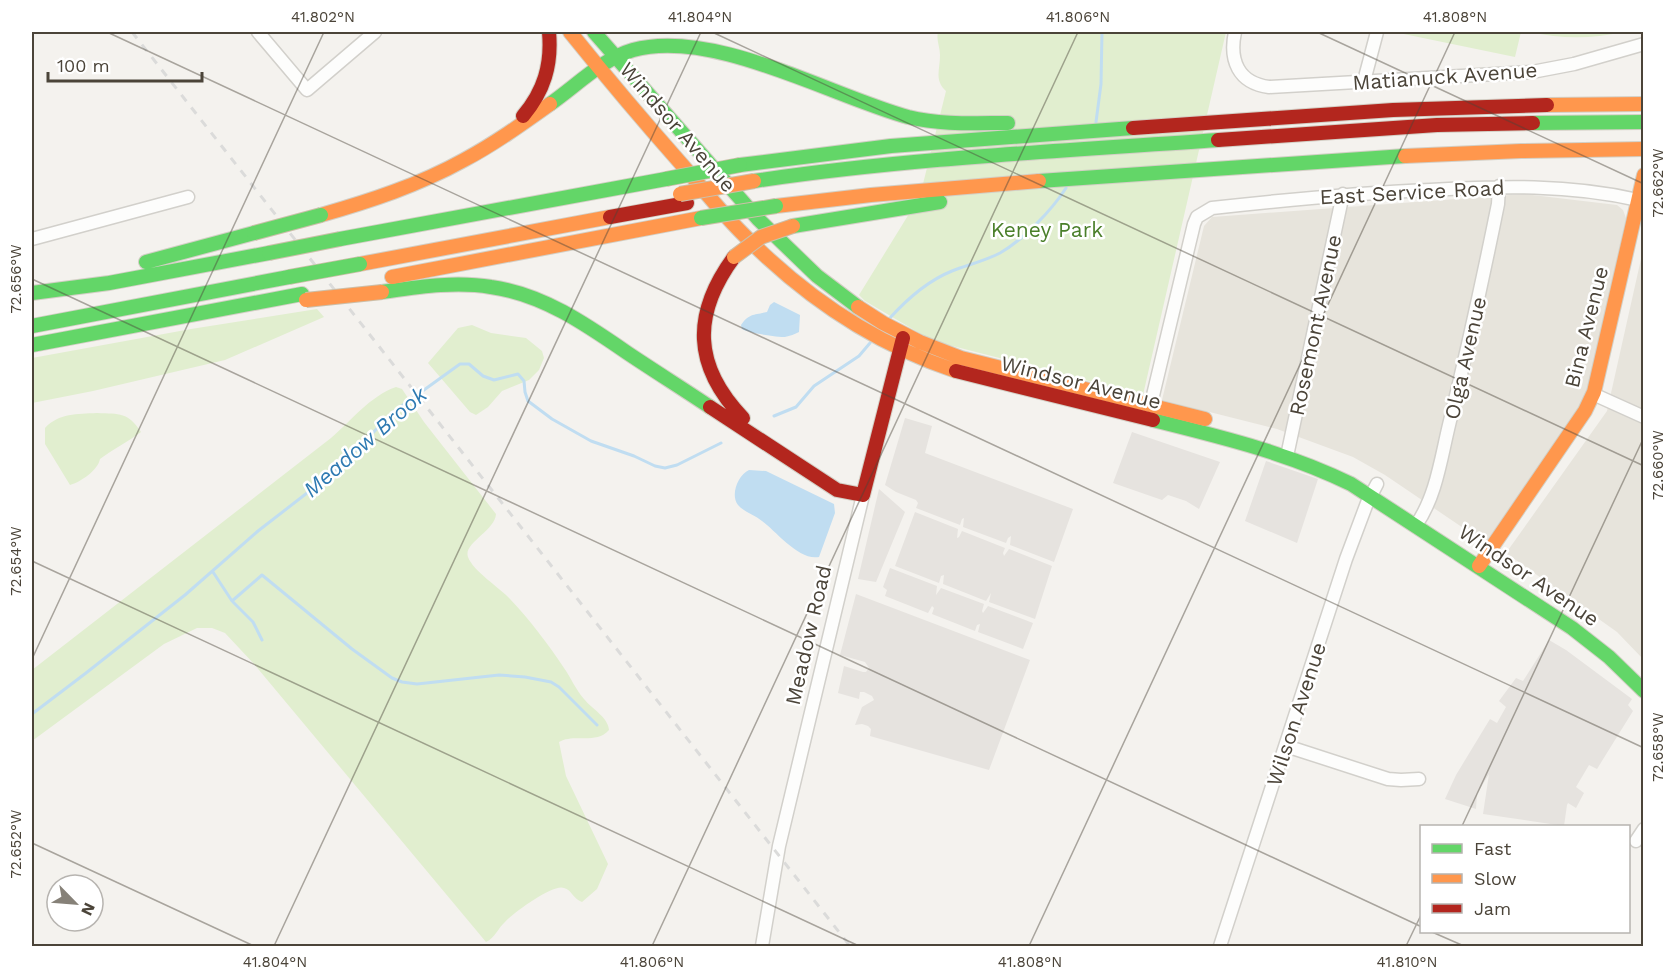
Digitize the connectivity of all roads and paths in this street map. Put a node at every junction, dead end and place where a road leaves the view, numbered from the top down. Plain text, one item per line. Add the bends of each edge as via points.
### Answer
1 (258, 32) edge
2 (375, 32) edge
3 (549, 32) edge
4 (570, 32) edge
5 (594, 32) edge
6 (1235, 32) edge
7 (1377, 32) edge
8 (1644, 44) edge
9 (615, 57) junction
10 (598, 68) junction
11 (1364, 81) junction
12 (1644, 104) edge
13 (1644, 122) edge
14 (1053, 129) junction
15 (1644, 131) edge
16 (498, 140) junction
17 (1644, 149) edge
18 (1138, 151) junction
19 (1644, 175) edge
20 (1499, 186) junction
21 (1016, 188) junction
22 (1343, 194) junction
23 (188, 197) dead end
24 (1638, 200) junction
25 (32, 239) edge
26 (285, 273) junction
27 (377, 286) junction
28 (69, 289) junction
29 (32, 294) edge
30 (32, 312) edge
31 (32, 326) edge
32 (898, 331) junction
33 (32, 345) edge
34 (900, 350) junction
35 (1015, 372) junction
36 (1011, 386) junction
37 (1593, 394) junction
38 (1126, 399) junction
39 (1149, 412) junction
40 (1122, 413) junction
41 (1644, 417) edge
42 (1254, 432) dead end
43 (1288, 450) junction
44 (1379, 490) junction
45 (863, 495) junction
46 (1410, 505) dead end
47 (1424, 520) junction
48 (1489, 560) junction
49 (1644, 672) edge
50 (1644, 692) edge
51 (1286, 746) junction
52 (1419, 779) dead end
53 (1644, 829) edge
54 (1636, 842) dead end
55 (762, 946) edge
56 (1220, 946) edge

1 - 2 street via 307,90
3 - 16 main road via 551,58 541,91 527,112
4 - 10 main road, Windsor Avenue
5 - 9 main road, Windsor Avenue
6 - 11 street, Matianuck Avenue via 1234,60 1255,84 1269,87
7 - 11 street
8 - 11 street, Matianuck Avenue via 1547,70
9 - 10 main road
9 - 14 main road via 644,48 688,47 756,64 920,119
9 - 32 main road, Windsor Avenue via 796,258 836,293
10 - 16 main road
10 - 34 main road, Windsor Avenue via 760,250 819,301
12 - 14 main road via 1474,105 1093,131
13 - 18 main road via 1437,125
14 - 28 main road, bridge via 740,165
15 - 18 main road via 1561,131
16 - 28 main road, bridge via 459,164 414,184 321,215 116,270
17 - 21 main road via 1464,152 1062,179 1032,190
18 - 26 main road, bridge via 758,185
19 - 24 main road, Bina Avenue
20 - 22 street, East Service Road
20 - 24 street, East Service Road via 1570,189
20 - 47 street, Olga Avenue via 1472,333
21 - 27 main road, bridge via 893,192 776,206
21 - 45 main road, bridge via 793,226 760,237 734,257 713,289 704,319 704,352 714,383 729,405 745,420
22 - 39 street, East Service Road via 1212,208 1197,216
22 - 43 street, Rosemont Avenue
23 - 25 street
24 - 37 main road, Bina Avenue
26 - 30 main road
26 - 31 main road
27 - 33 main road via 273,299
27 - 45 main road via 468,284 506,289 537,299 582,324 837,490
28 - 29 main road
32 - 34 main road, Meadow Road
32 - 35 main road, Windsor Avenue via 949,354
34 - 36 main road, Windsor Avenue via 948,369
34 - 45 main road, Meadow Road
35 - 36 main road
35 - 38 main road, Windsor Avenue
36 - 40 main road, Windsor Avenue
37 - 41 street
37 - 48 main road, Bina Avenue
38 - 39 main road, Windsor Avenue
38 - 40 main road
39 - 40 main road, Windsor Avenue
39 - 43 main road, Windsor Avenue
42 - 43 main road, Windsor Avenue
43 - 44 main road, Windsor Avenue via 1321,469
44 - 47 main road, Windsor Avenue
44 - 51 street, Wilson Avenue via 1346,559
45 - 55 street, Meadow Road via 779,846
46 - 47 main road, Windsor Avenue
47 - 48 main road, Windsor Avenue
48 - 49 main road, Windsor Avenue via 1589,624
48 - 50 main road, Windsor Avenue via 1593,643
51 - 52 street via 1388,778
51 - 56 street, Wilson Avenue
53 - 54 street

